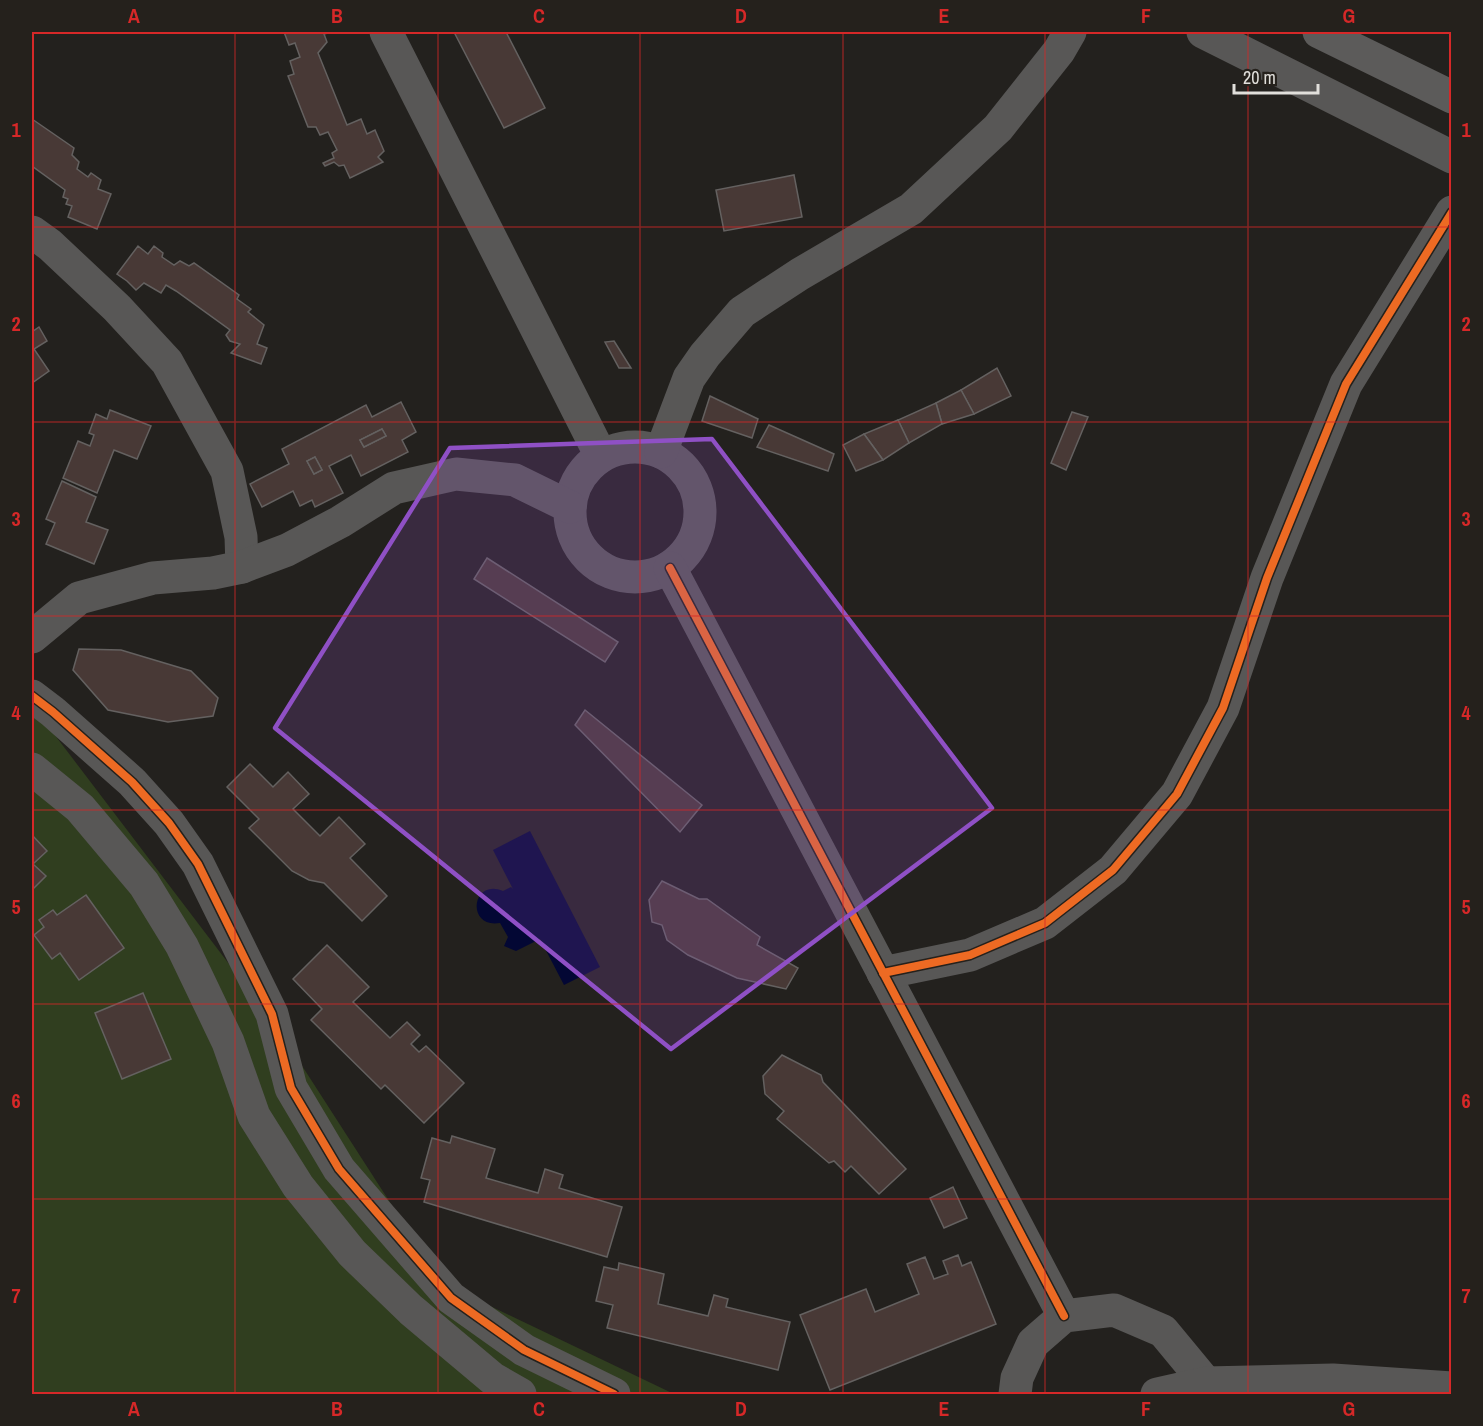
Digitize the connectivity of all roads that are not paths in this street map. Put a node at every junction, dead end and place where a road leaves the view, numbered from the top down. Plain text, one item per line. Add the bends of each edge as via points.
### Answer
1 (386, 32) edge
2 (1070, 32) edge
3 (1203, 32) edge
4 (1319, 32) edge
5 (1452, 97) edge
6 (1452, 157) edge
7 (1452, 212) edge
8 (32, 232) edge
9 (661, 452) junction
10 (601, 456) junction
11 (570, 507) junction
12 (242, 567) junction
13 (670, 568) junction
14 (32, 637) edge
15 (32, 696) edge
16 (32, 769) edge
17 (883, 973) junction
18 (1064, 1316) junction
19 (1206, 1383) junction
20 (1452, 1388) edge
21 (520, 1395) edge
22 (614, 1395) edge
23 (1015, 1395) edge
24 (1157, 1395) edge

1 - 10 street
2 - 9 street via 998,128 911,209 741,312 689,378
3 - 6 street
4 - 5 street
7 - 17 street via 1347,384 1267,578 1223,708 1177,794 1113,870 1045,923 969,955
8 - 12 street via 117,308 167,362 227,471 241,537
9 - 10 street via 620,448
9 - 13 street via 678,462 691,478 699,497 701,517 696,537 685,555
10 - 11 street via 574,487
11 - 12 street via 515,480 456,474 394,488 287,550
11 - 13 street via 571,527 579,547 610,573 630,578 651,576
12 - 14 street via 153,578 79,598
13 - 17 street
15 - 22 street via 132,782 169,823 198,864 272,1014 291,1088 339,1169 451,1298 524,1350
16 - 21 street via 80,808 144,884 182,946 228,1042 254,1116 298,1186 352,1253 411,1310 492,1378
17 - 18 street
18 - 19 street via 1114,1310 1163,1331
18 - 23 street via 1033,1343 1017,1378
19 - 20 street via 1333,1380
19 - 24 street

